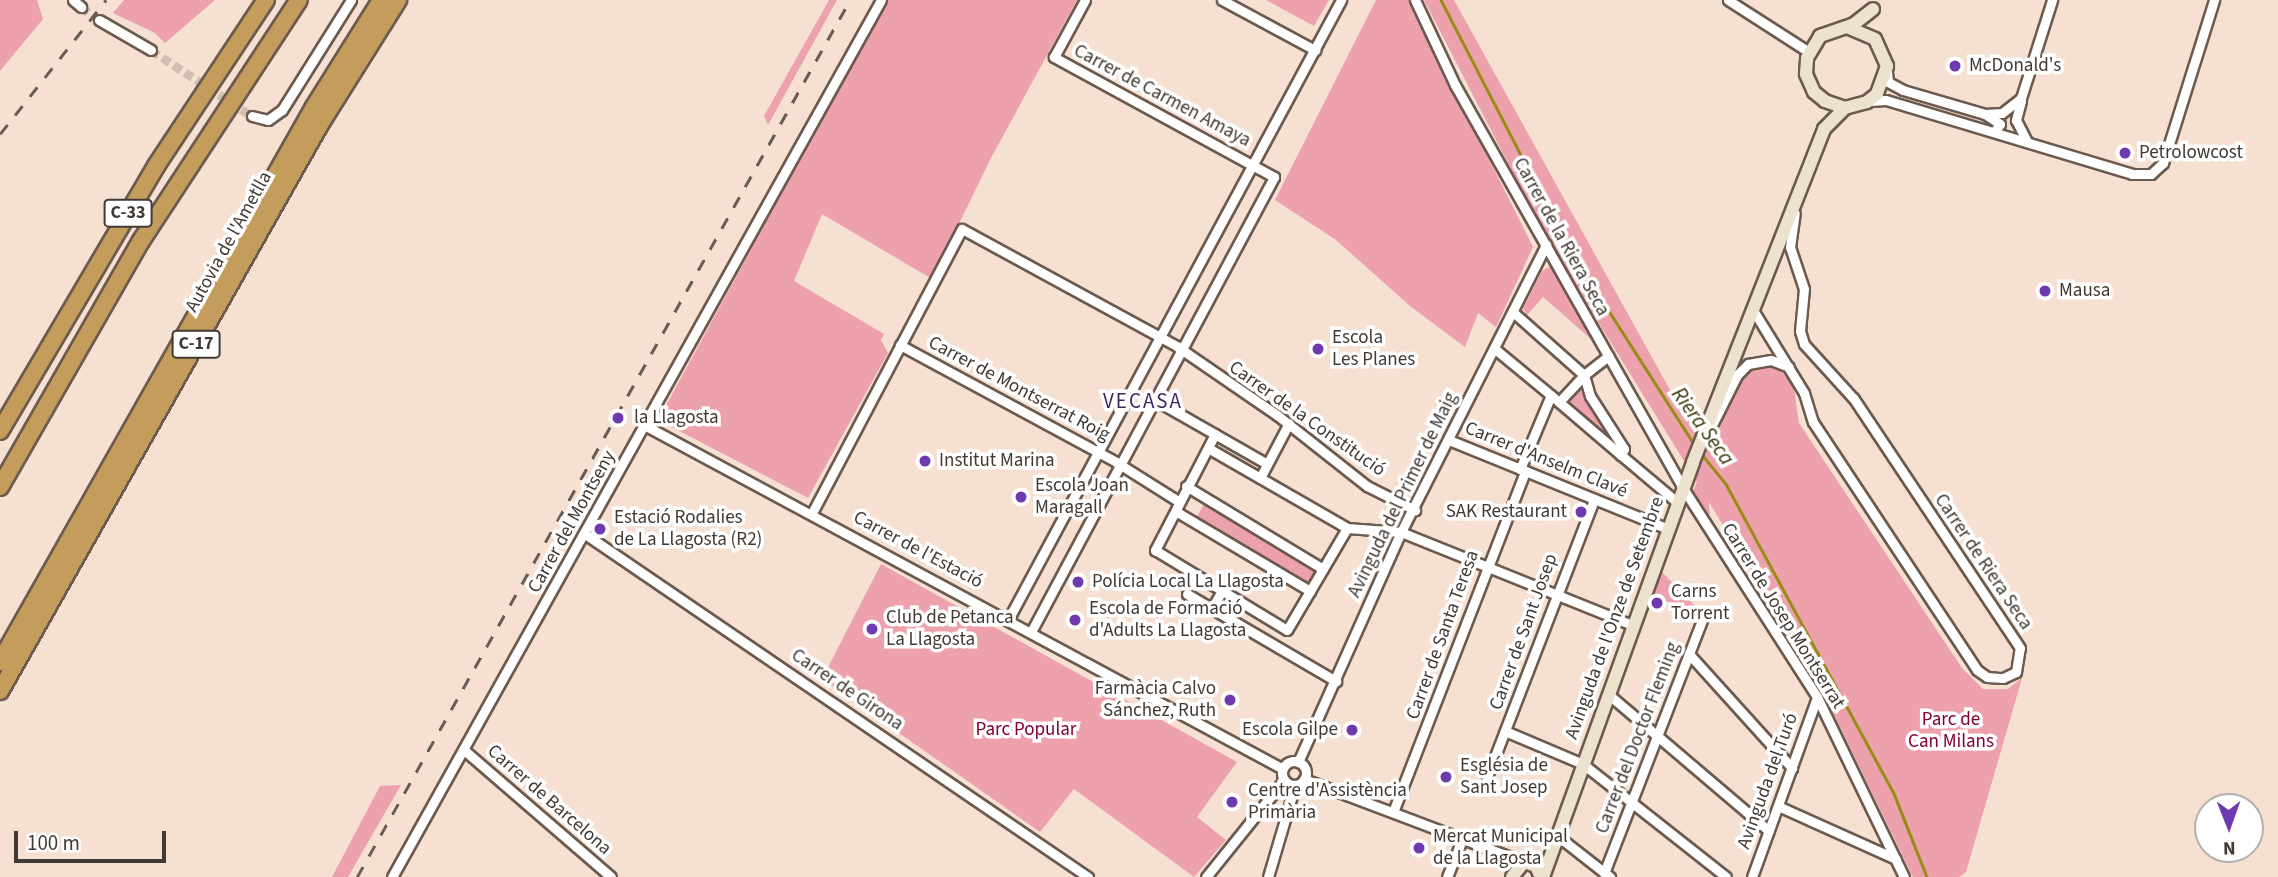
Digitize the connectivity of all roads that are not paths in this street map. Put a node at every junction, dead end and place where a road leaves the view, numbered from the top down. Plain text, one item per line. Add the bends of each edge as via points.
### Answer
1 (266, 0) edge
2 (299, 0) edge
3 (351, 0) edge
4 (382, 0) edge
5 (398, 0) edge
6 (881, 0) edge
7 (1085, 0) edge
8 (1222, 0) edge
9 (1341, 0) edge
10 (1415, 0) edge
11 (1728, 0) edge
12 (2052, 0) edge
13 (2214, 0) edge
14 (1875, 4) edge
15 (99, 20) tunnel mouth
16 (1847, 27) junction
17 (1875, 39) junction
18 (151, 50) tunnel mouth
19 (1315, 50) junction
20 (1809, 52) junction
21 (1887, 66) junction
22 (2025, 89) junction
23 (1820, 98) junction
24 (1867, 102) junction
25 (1845, 107) junction
26 (1985, 114) junction
27 (252, 116) dead end
28 (1824, 129) junction
29 (1994, 132) junction
30 (2030, 143) junction
31 (1253, 165) junction
32 (1798, 197) junction
33 (1546, 245) junction
34 (1753, 310) junction
35 (1513, 312) junction
36 (1160, 337) junction
37 (900, 345) junction
38 (1495, 349) junction
39 (1181, 350) junction
40 (1608, 356) junction
41 (1789, 367) junction
42 (1584, 375) junction
43 (1551, 395) junction
44 (1155, 400) junction
45 (1559, 402) junction
46 (1289, 424) junction
47 (646, 426) junction
48 (0, 432) edge
49 (1215, 434) junction
50 (1704, 434) junction
51 (1449, 440) junction
52 (1208, 448) junction
53 (1098, 452) junction
54 (1621, 455) junction
55 (1267, 464) junction
56 (1119, 467) junction
57 (1522, 470) junction
58 (1260, 478) junction
59 (1186, 486) junction
60 (0, 487) edge
61 (1683, 489) junction
62 (1594, 499) junction
63 (1178, 501) junction
64 (1678, 503) junction
65 (1415, 510) junction
66 (1177, 512) junction
67 (812, 513) junction
68 (1347, 528) junction
69 (1668, 529) junction
70 (1401, 532) junction
71 (585, 534) junction
72 (1486, 568) junction
73 (1323, 569) junction
74 (1222, 591) junction
75 (1310, 591) junction
76 (1187, 594) dead end
77 (1554, 596) junction
78 (1212, 608) junction
79 (1704, 615) dead end
80 (1009, 618) junction
81 (1632, 625) junction
82 (1031, 632) junction
83 (1689, 654) junction
84 (0, 662) edge
85 (1336, 681) junction
86 (0, 691) edge
87 (1608, 694) junction
88 (1817, 697) junction
89 (1505, 731) junction
90 (1658, 735) junction
91 (464, 750) junction
92 (1298, 762) junction
93 (1583, 764) junction
94 (1792, 768) junction
95 (1283, 769) junction
96 (1487, 777) dead end
97 (1304, 779) junction
98 (1284, 780) junction
99 (1295, 785) junction
100 (1632, 800) junction
101 (1778, 806) junction
102 (1393, 812) junction
103 (1769, 831) junction
104 (1463, 837) junction
105 (1554, 837) junction
106 (1896, 859) junction
107 (1527, 863) junction
108 (1607, 875) edge
109 (1511, 876) edge
110 (392, 877) edge
111 (611, 877) edge
112 (1088, 877) edge
113 (1206, 877) edge
114 (1268, 877) edge
115 (1447, 877) edge
116 (1542, 877) edge
117 (1726, 877) edge
118 (1752, 877) edge
119 (1904, 877) edge

1 - 48 highway, C-33 via 170,144
2 - 60 highway, C-33 via 141,241
3 - 27 street via 282,110 268,120
4 - 84 highway, C-17 via 307,118
5 - 86 highway, Autovia de l'Ametlla / C-17 via 319,126
6 - 47 street, Carrer del Montseny
7 - 31 street, Carrer de Carmen Amaya via 1054,57
8 - 19 street
9 - 19 street
10 - 33 street, Carrer de la Riera Seca via 1455,85
11 - 20 street
12 - 22 street
13 - 30 street via 2163,163 2156,171 2132,174
14 - 16 main road
14 - 17 main road
15 - 18 street
16 - 17 main road
16 - 20 main road via 1820,36
17 - 21 main road
19 - 31 street
20 - 23 main road via 1806,74
21 - 24 main road via 1882,86
21 - 26 street via 1893,86
22 - 26 street via 2010,110
22 - 30 street via 2016,120 2022,138
23 - 25 main road
23 - 28 main road
24 - 25 main road
24 - 29 street via 1886,100
25 - 28 main road
26 - 29 street via 2000,124
28 - 32 main road, Avinguda de l'Onze de Setembre
29 - 30 street
31 - 36 street
31 - 39 street via 1274,177
32 - 34 main road, Avinguda de l'Onze de Setembre
32 - 41 street, Carrer de Riera Seca via 1790,247 1804,289 1800,331 1804,344 1853,398 2020,648 2016,673 1987,677 1978,670 1813,422
33 - 35 street, Avinguda del Primer de Maig
33 - 40 street, Carrer de la Riera Seca
34 - 41 street, Carrer de Riera Seca
34 - 50 main road, Avinguda de l'Onze de Setembre
35 - 38 street, Avinguda del Primer de Maig
35 - 42 street
36 - 37 street, Carrer de la Constitució via 962,229
36 - 39 street, Carrer de la Constitució
36 - 53 street
37 - 53 street, Carrer de Montserrat Roig
37 - 67 street
38 - 43 street
38 - 51 street, Avinguda del Primer de Maig
39 - 44 street
39 - 46 street, Carrer de la Constitució
40 - 42 street
40 - 61 street, Carrer de la Riera Seca
41 - 50 street via 1771,360 1748,365 1737,375 1719,415
42 - 45 street
42 - 54 street via 1590,396 1624,449
43 - 45 street
43 - 57 street, Carrer de Santa Teresa
44 - 49 street
44 - 56 street
45 - 54 street
46 - 55 street
46 - 65 street, Carrer de la Constitució via 1367,486
47 - 67 street, Carrer de l'Estació
47 - 71 street, Carrer del Montseny
49 - 52 street
49 - 55 street
50 - 61 main road, Avinguda de l'Onze de Setembre
51 - 57 street, Carrer d'Anselm Clavé
51 - 65 street, Avinguda del Primer de Maig
52 - 58 street
52 - 59 street
53 - 56 street, Carrer de Montserrat Roig
53 - 80 street
54 - 64 street
55 - 58 street
56 - 63 street, Carrer de Montserrat Roig
56 - 82 street
57 - 62 street, Carrer d'Anselm Clavé
57 - 72 street, Carrer de Santa Teresa
58 - 68 street
59 - 63 street
59 - 73 street
61 - 64 main road, Avinguda de l'Onze de Setembre
61 - 88 street, Carrer de Josep Montserrat
62 - 69 street, Carrer d'Anselm Clavé
62 - 77 street, Carrer de Sant Josep
63 - 66 street
64 - 69 main road, Avinguda de l'Onze de Setembre
65 - 70 street, Avinguda del Primer de Maig
66 - 74 street via 1156,550
66 - 75 street
67 - 80 street, Carrer de l'Estació
68 - 70 street
68 - 73 street
69 - 81 main road, Avinguda de l'Onze de Setembre
70 - 72 street
70 - 85 street, Avinguda del Primer de Maig
71 - 91 street, Carrer del Montseny
71 - 112 street, Carrer de Girona
72 - 77 street
72 - 102 street, Carrer de Santa Teresa
73 - 75 street
74 - 75 street via 1287,630
74 - 78 street
76 - 78 street
77 - 81 street
77 - 89 street, Carrer de Sant Josep
78 - 85 street
79 - 83 street, Carrer del Doctor Fleming
80 - 82 street, Carrer de l'Estació
81 - 87 main road, Avinguda de l'Onze de Setembre
82 - 95 street, Carrer de l'Estació
83 - 90 street, Carrer del Doctor Fleming
83 - 94 street
85 - 92 street, Avinguda del Primer de Maig
87 - 90 street
87 - 93 main road, Avinguda de l'Onze de Setembre
88 - 94 street, Avinguda del Turó
88 - 106 street, Carrer de Josep Montserrat
89 - 93 street
89 - 96 street, Carrer de Sant Josep
90 - 100 street, Carrer del Doctor Fleming
90 - 103 street
91 - 110 street, Carrer del Montseny
91 - 111 street, Carrer de Barcelona
92 - 95 street
92 - 97 street via 1305,769
93 - 100 street
93 - 105 main road, Avinguda de l'Onze de Setembre
94 - 101 street, Avinguda del Turó
95 - 98 street
97 - 99 street
97 - 102 street
98 - 99 street
98 - 113 street
99 - 114 street
100 - 108 street, Carrer del Doctor Fleming
100 - 117 street
101 - 103 street, Avinguda del Turó
101 - 106 street
102 - 104 street
103 - 118 street, Avinguda del Turó
104 - 107 street
104 - 115 street
105 - 107 main road, Avinguda de l'Onze de Setembre
105 - 108 street
105 - 116 main road, Avinguda de l'Onze de Setembre
106 - 119 street, Carrer de Josep Montserrat
107 - 109 main road, Avinguda de l'Onze de Setembre
107 - 116 main road

